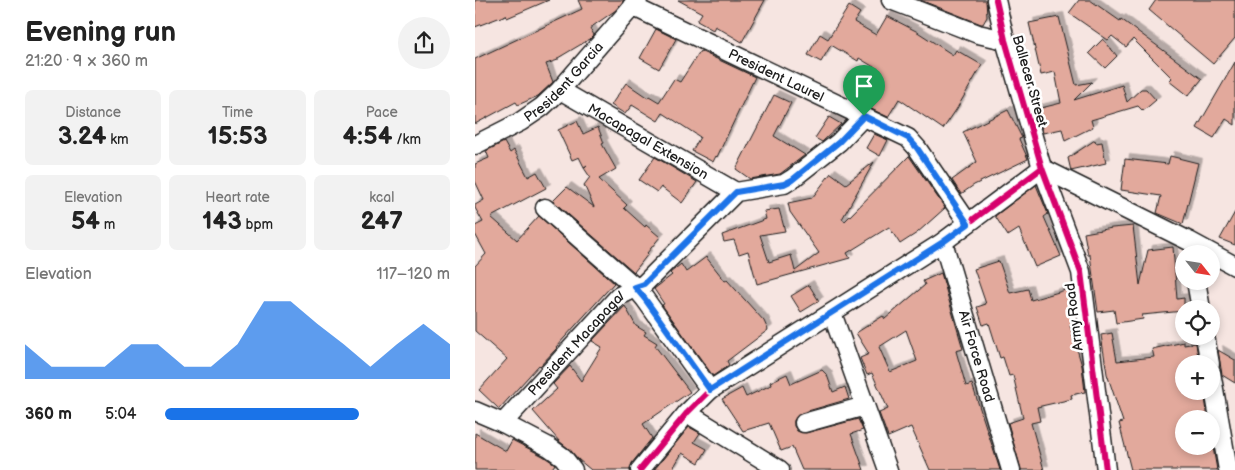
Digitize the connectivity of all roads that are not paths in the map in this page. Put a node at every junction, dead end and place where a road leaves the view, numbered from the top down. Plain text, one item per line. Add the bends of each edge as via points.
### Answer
1 (891, 0) edge
2 (996, 0) edge
3 (635, 3) edge
4 (1005, 40) junction
5 (560, 90) junction
6 (864, 116) junction
7 (475, 145) edge
8 (1042, 168) junction
9 (736, 192) junction
10 (545, 208) dead end
11 (968, 224) junction
12 (943, 242) junction
13 (1187, 245) edge
14 (1220, 260) edge
15 (1235, 266) edge
16 (635, 287) junction
17 (832, 313) junction
18 (710, 390) junction
19 (1216, 400) edge
20 (865, 406) junction
21 (475, 411) edge
22 (687, 413) junction
23 (503, 422) junction
24 (805, 423) dead end
25 (573, 470) edge
26 (640, 470) edge
27 (780, 470) edge
28 (888, 470) edge
29 (1011, 470) edge
30 (1106, 470) edge
31 (1227, 470) edge

1 - 4 street via 978,34
2 - 4 street, Ballecer Street
3 - 5 street, President Garcia
3 - 6 street, President Laurel
4 - 8 street, Ballecer Street
5 - 7 street, President Garcia via 519,122
5 - 9 street, Macapagal Extension
6 - 9 street via 843,139 792,180
6 - 11 street, President Laurel via 908,138
8 - 11 street
8 - 13 street
8 - 30 street, Army Road via 1081,272
9 - 16 street, President Macapagal via 644,284
10 - 16 street
11 - 12 street
12 - 17 street
12 - 29 street, Air Force Road
14 - 15 street
16 - 18 street
16 - 23 street, President Macapagal via 619,296
17 - 18 street
17 - 20 street
18 - 22 street
19 - 31 street
20 - 24 street
20 - 28 street
21 - 23 street
22 - 26 street
22 - 27 street
23 - 25 street via 556,451

